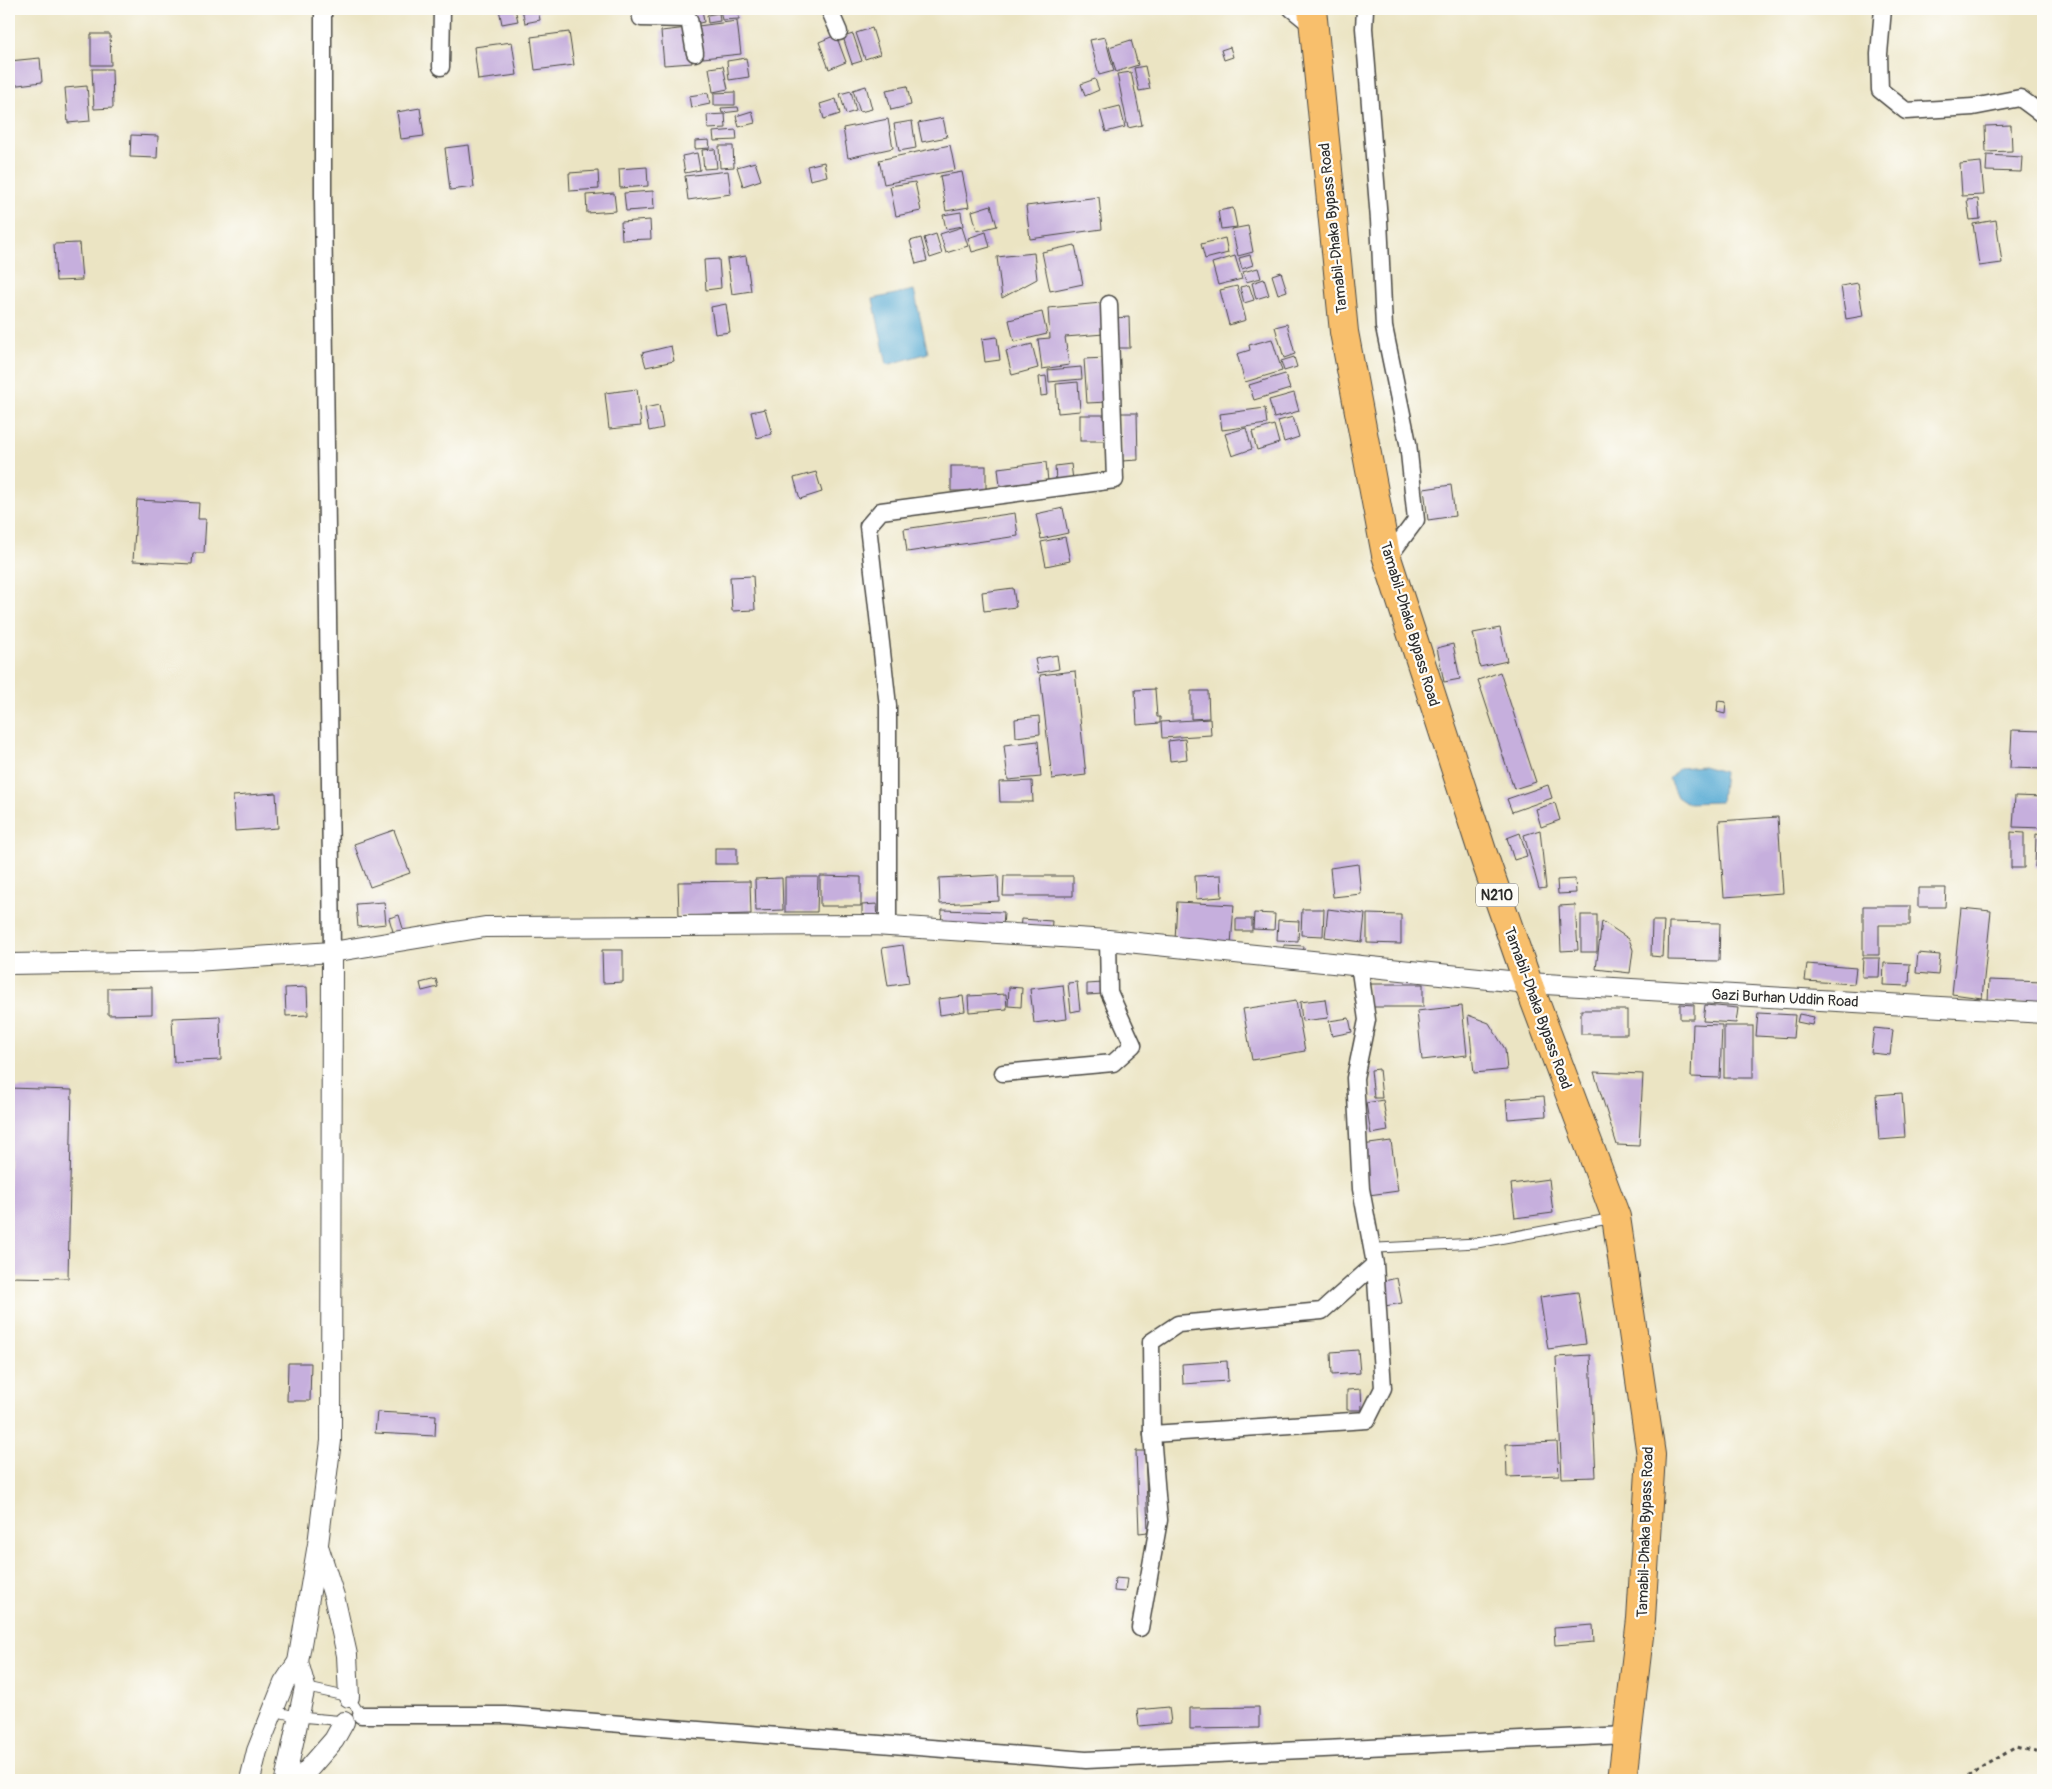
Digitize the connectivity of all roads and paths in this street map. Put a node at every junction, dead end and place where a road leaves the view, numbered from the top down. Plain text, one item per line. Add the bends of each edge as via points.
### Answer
1 (323, 9) edge
2 (442, 9) edge
3 (640, 9) edge
4 (829, 9) edge
5 (1292, 9) edge
6 (1365, 9) edge
7 (1883, 9) edge
8 (1313, 18) edge
9 (839, 32) dead end
10 (696, 53) dead end
11 (441, 67) dead end
12 (2043, 115) edge
13 (1109, 304) dead end
14 (1387, 560) junction
15 (888, 926) junction
16 (1108, 940) junction
17 (332, 952) junction
18 (9, 964) edge
19 (1359, 964) junction
20 (1528, 982) junction
21 (2043, 1013) edge
22 (1003, 1074) dead end
23 (1616, 1217) junction
24 (1378, 1248) dead end
25 (1375, 1264) junction
26 (1152, 1434) junction
27 (318, 1544) junction
28 (1140, 1628) dead end
29 (298, 1662) junction
30 (284, 1683) junction
31 (305, 1687) junction
32 (349, 1697) junction
33 (274, 1711) junction
34 (299, 1717) junction
35 (352, 1718) junction
36 (1627, 1735) junction
37 (2043, 1754) edge
38 (250, 1780) edge
39 (285, 1780) edge
40 (299, 1780) edge
41 (1622, 1780) edge
42 (1962, 1780) edge

1 - 17 street
2 - 11 street
3 - 10 street via 641,18 689,19
4 - 9 street
5 - 8 street
6 - 14 street via 1384,327 1408,443 1416,520
7 - 12 street via 1880,90 1906,111 1973,107 2020,98
8 - 14 highway, Tamabil-Dhaka Bypass Road / N210 via 1344,332
13 - 15 street via 1115,480 880,511 868,526 888,706
14 - 20 highway, Tamabil-Dhaka Bypass Road / N210
15 - 16 street, Gazi Burhan Uddin Road
15 - 17 street, Gazi Burhan Uddin Road via 486,927
16 - 19 street, Gazi Burhan Uddin Road
16 - 22 street via 1109,992 1133,1045 1113,1063
17 - 18 street, Gazi Burhan Uddin Road via 195,961
17 - 27 street via 331,1441
19 - 20 street, Gazi Burhan Uddin Road
19 - 25 street via 1367,1020 1354,1078 1361,1189
20 - 21 street, Gazi Burhan Uddin Road
20 - 23 highway, Tamabil-Dhaka Bypass Road / N210
23 - 24 lane via 1477,1243
23 - 36 highway, Tamabil-Dhaka Bypass Road / N210 via 1651,1454 1641,1619
25 - 26 street via 1322,1311 1178,1324 1151,1342
25 - 26 street via 1383,1388 1367,1420
26 - 28 street via 1159,1520
27 - 29 street
27 - 32 street via 347,1655
29 - 30 street
29 - 31 street
30 - 31 lane
30 - 33 street
31 - 32 lane
31 - 34 street
32 - 35 lane
33 - 34 lane
33 - 38 street via 256,1751
34 - 35 lane
34 - 39 street
35 - 36 street via 506,1716 1086,1760
35 - 40 street
36 - 41 highway, Tamabil-Dhaka Bypass Road / N210
37 - 42 path via 2016,1747

